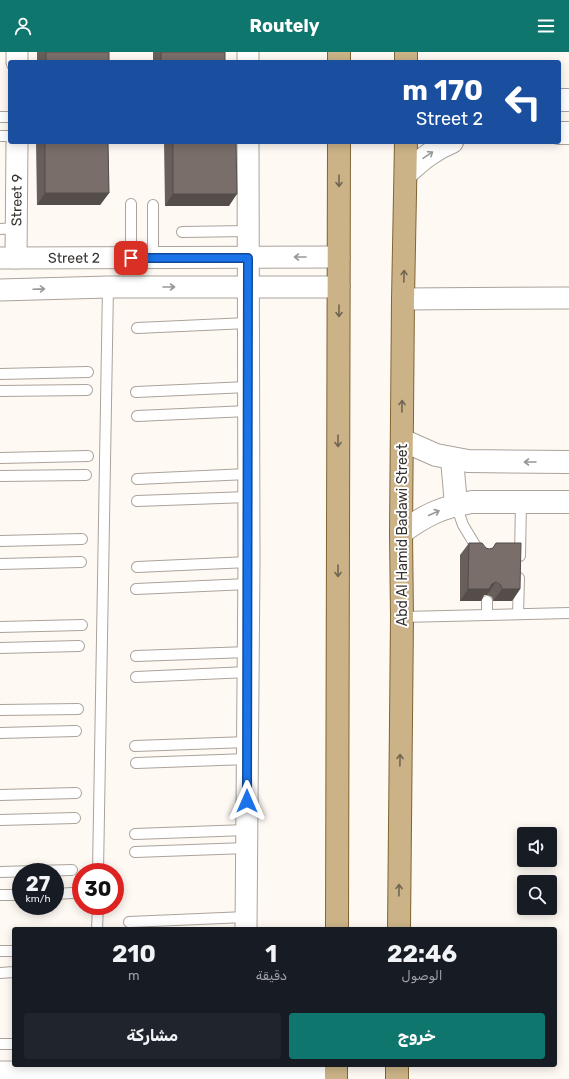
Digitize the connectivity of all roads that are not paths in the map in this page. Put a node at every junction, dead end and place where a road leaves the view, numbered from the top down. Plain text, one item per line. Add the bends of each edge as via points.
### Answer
1 (17, 144) edge
2 (248, 144) edge
3 (339, 144) edge
4 (406, 144) edge
5 (446, 144) edge
6 (407, 173) junction
7 (131, 204) dead end
8 (153, 205) dead end
9 (8, 229) edge
10 (248, 231) junction
11 (182, 232) dead end
12 (339, 257) junction
13 (8, 258) edge
14 (131, 258) junction
15 (153, 258) junction
16 (248, 258) junction
17 (108, 287) junction
18 (248, 287) junction
19 (339, 287) junction
20 (0, 290) edge
21 (569, 298) edge
22 (403, 299) junction
23 (248, 323) junction
24 (137, 328) dead end
25 (88, 372) dead end
26 (0, 374) edge
27 (248, 387) junction
28 (87, 390) dead end
29 (0, 391) edge
30 (136, 392) dead end
31 (248, 411) junction
32 (137, 416) dead end
33 (402, 440) junction
34 (88, 456) dead end
35 (0, 458) edge
36 (452, 459) junction
37 (569, 462) edge
38 (248, 474) junction
39 (86, 475) dead end
40 (0, 476) edge
41 (137, 479) dead end
42 (248, 496) junction
43 (137, 502) dead end
44 (521, 502) junction
45 (569, 502) edge
46 (456, 505) junction
47 (401, 533) junction
48 (82, 539) dead end
49 (0, 541) edge
50 (481, 555) edge
51 (82, 562) dead end
52 (248, 562) junction
53 (0, 564) edge
54 (136, 567) dead end
55 (248, 584) junction
56 (136, 589) dead end
57 (487, 601) edge
58 (569, 613) edge
59 (518, 614) junction
60 (487, 615) junction
61 (402, 617) junction
62 (82, 625) dead end
63 (0, 627) edge
64 (79, 646) dead end
65 (0, 648) edge
66 (136, 656) dead end
67 (248, 662) junction
68 (136, 677) dead end
69 (78, 709) dead end
70 (0, 710) edge
71 (76, 731) dead end
72 (0, 733) edge
73 (135, 746) dead end
74 (248, 750) junction
75 (136, 763) dead end
76 (76, 793) dead end
77 (0, 795) edge
78 (76, 818) dead end
79 (0, 820) edge
80 (135, 834) dead end
81 (247, 839) junction
82 (135, 852) dead end
83 (98, 863) edge
84 (72, 870) dead end
85 (0, 872) edge
86 (64, 894) edge
87 (72, 894) dead end
88 (0, 895) edge
89 (12, 895) edge
90 (98, 915) edge
91 (129, 922) dead end
92 (246, 923) edge
93 (97, 927) edge
94 (337, 927) edge
95 (399, 927) edge
96 (12, 951) edge
97 (0, 952) edge
98 (12, 972) edge
99 (0, 973) edge
100 (0, 1044) edge
101 (12, 1044) edge
102 (397, 1067) edge
103 (95, 1068) edge
104 (244, 1068) edge
105 (0, 1072) edge
106 (336, 1072) edge
107 (397, 1079) edge

1 - 9 street, Street 9
2 - 10 street
3 -> 12 main road
4 - 6 main road, Abd Al Hamid Badawi Street
6 -> 5 street via 425,156
22 -> 6 main road, Abd Al Hamid Badawi Street
7 - 14 lane
8 - 15 lane
9 - 13 street, Street 9
10 - 11 lane
10 - 16 street
12 -> 16 street, Street 2
12 - 19 main road
13 - 14 street, Street 2
14 - 15 street, Street 2
15 - 16 street, Street 2
16 - 18 street
17 -> 18 street, Street 2
20 -> 17 street, Street 2
17 - 83 lane
18 - 19 street, Street 2
18 - 23 street
19 -> 94 main road
21 - 22 street
33 -> 22 main road, Abd Al Hamid Badawi Street
23 - 24 lane
23 - 27 street
25 - 26 lane
27 - 30 lane
27 - 31 street
28 - 29 lane
31 - 32 lane
31 - 38 street
33 - 36 street via 425,451
33 - 47 main road, Abd Al Hamid Badawi Street
34 - 35 lane
37 -> 36 street via 488,462
36 - 46 street
38 - 41 lane
38 - 42 street
39 - 40 lane
42 - 43 lane
42 - 52 street
44 - 45 street
44 - 46 street via 472,502
44 - 59 lane
47 -> 46 street via 420,519
46 - 50 lane via 463,526
47 - 61 main road, Abd Al Hamid Badawi Street
48 - 49 lane
51 - 53 lane
52 - 54 lane
52 - 55 street
55 - 56 lane
55 - 67 street
57 - 60 lane
58 - 59 lane
59 - 60 lane
60 - 61 lane
95 -> 61 main road, Abd Al Hamid Badawi Street
62 - 63 lane
64 - 65 lane
66 - 67 lane
67 - 68 lane
67 - 74 street
69 - 70 lane
71 - 72 lane
73 - 74 lane
74 - 75 lane
74 - 81 street
76 - 77 lane
78 - 79 lane
80 - 81 lane
81 - 82 lane
81 - 92 street
84 - 85 lane
86 - 87 lane
88 - 89 lane
90 - 93 lane
91 - 92 lane
96 - 97 lane
98 - 99 lane
100 - 101 lane
102 - 107 main road
103 - 104 street
103 - 105 street
104 - 106 street

